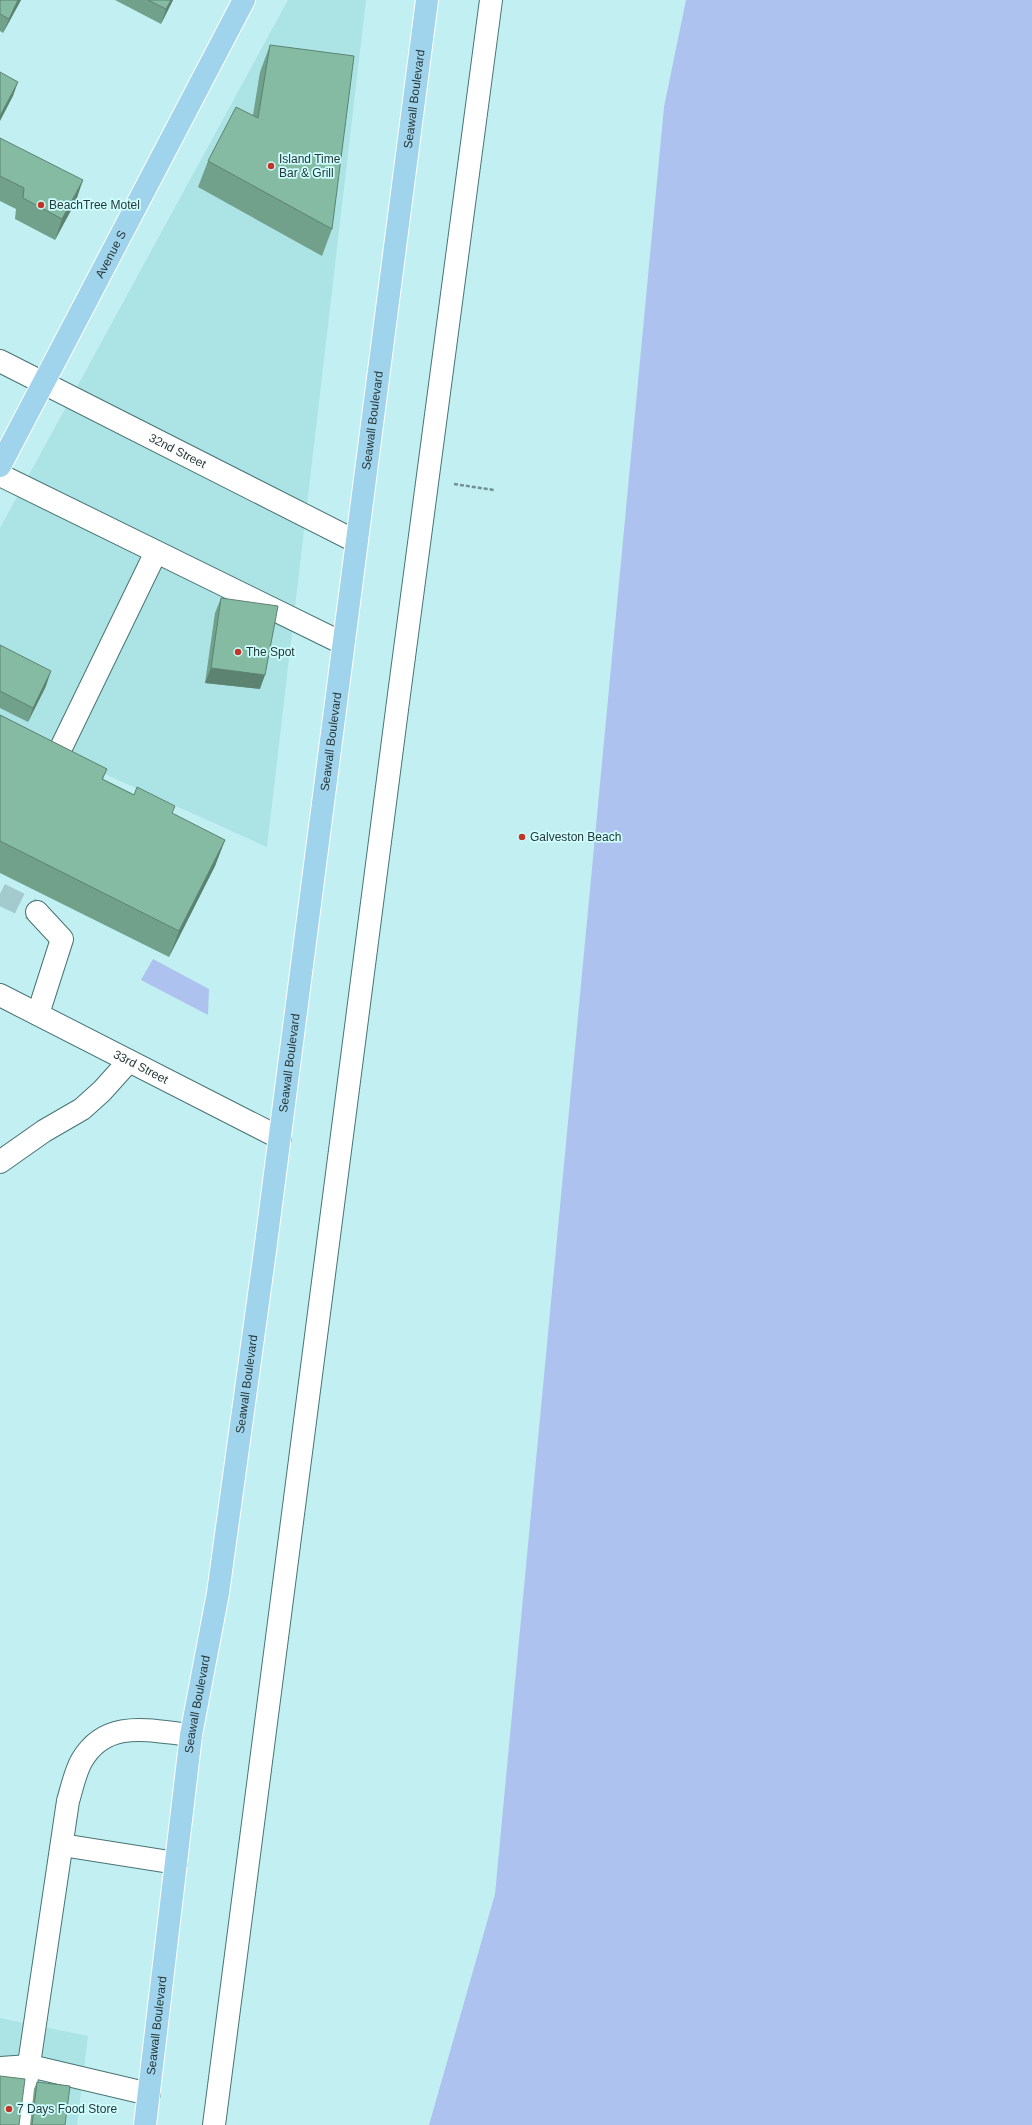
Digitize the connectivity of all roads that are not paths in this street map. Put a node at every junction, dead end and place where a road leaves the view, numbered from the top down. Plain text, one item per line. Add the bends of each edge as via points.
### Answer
1 (244, 0) edge
2 (427, 0) edge
3 (491, 0) edge
4 (0, 361) edge
5 (43, 383) junction
6 (0, 466) edge
7 (0, 476) edge
8 (356, 541) junction
9 (156, 552) junction
10 (342, 643) junction
11 (0, 729) edge
12 (37, 912) tunnel mouth
13 (0, 995) edge
14 (38, 1014) junction
15 (129, 1061) junction
16 (280, 1138) junction
17 (0, 1162) edge
18 (191, 1735) junction
19 (62, 1846) junction
20 (176, 1863) junction
21 (30, 2066) junction
22 (0, 2068) edge
23 (149, 2094) junction
24 (20, 2125) edge
25 (145, 2125) edge
26 (214, 2125) edge

1 - 5 main road, Avenue S
2 - 8 main road, Seawall Boulevard
3 - 26 street
4 - 5 street, 32nd Street
5 - 6 main road, Avenue S
5 - 8 street, 32nd Street
7 - 9 street
8 - 10 main road, Seawall Boulevard
9 - 10 street
9 - 11 street via 60,750 48,754
10 - 16 main road, Seawall Boulevard
12 - 14 street via 62,939
13 - 14 street, 33rd Street
14 - 15 street, 33rd Street
15 - 16 street, 33rd Street
15 - 17 street via 82,1109 44,1131
16 - 18 main road, Seawall Boulevard via 218,1594
18 - 19 street via 128,1729 106,1736 92,1747 81,1761 68,1801
18 - 20 main road, Seawall Boulevard
19 - 20 street
19 - 21 street
20 - 23 main road, Seawall Boulevard
21 - 22 street
21 - 23 street
21 - 24 street
23 - 25 main road, Seawall Boulevard

